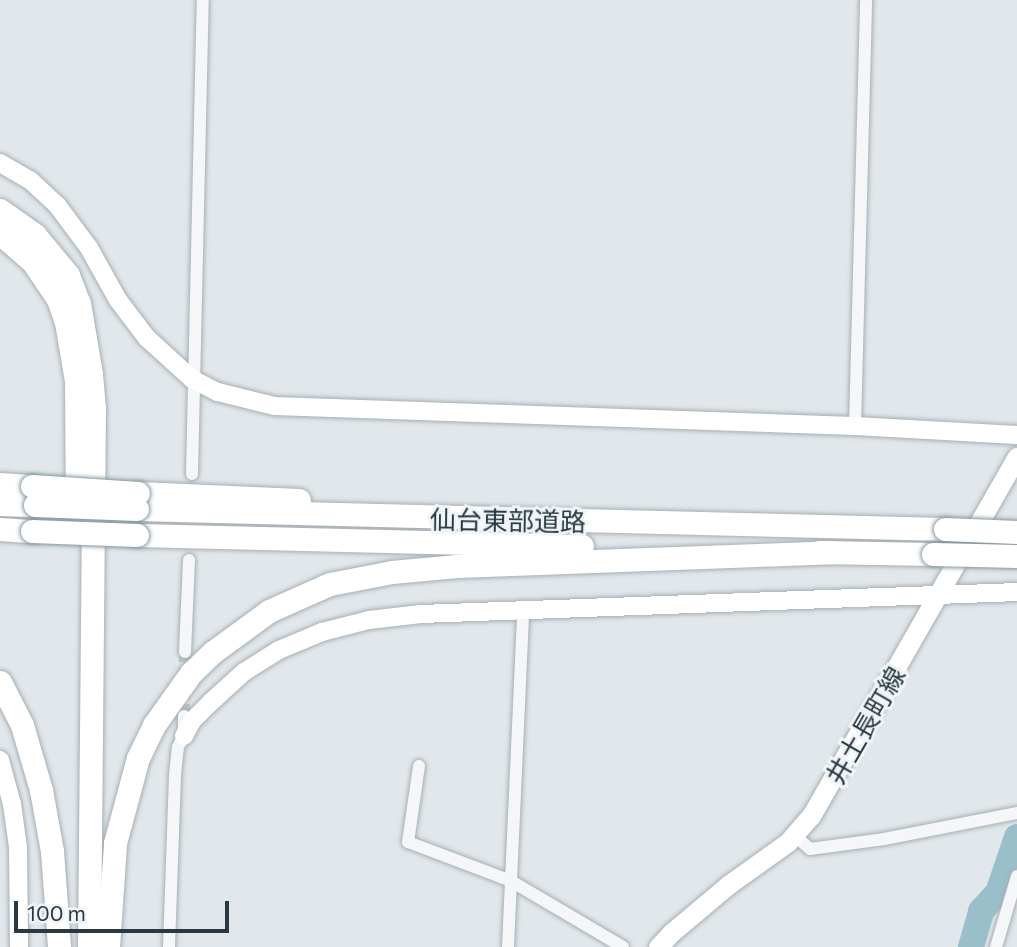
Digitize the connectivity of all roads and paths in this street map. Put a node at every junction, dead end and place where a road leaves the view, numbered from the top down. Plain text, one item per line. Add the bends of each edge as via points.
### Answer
1 (203, 0) edge
2 (866, 0) edge
3 (0, 163) edge
4 (0, 210) edge
5 (0, 233) edge
6 (192, 379) junction
7 (855, 426) junction
8 (1017, 435) edge
9 (1017, 457) edge
10 (191, 474) dead end
11 (0, 484) edge
12 (1009, 485) edge
13 (34, 496) junction
14 (0, 504) edge
15 (0, 529) edge
16 (1017, 532) edge
17 (833, 552) junction
18 (1017, 556) edge
19 (189, 560) dead end
20 (1017, 592) edge
21 (939, 596) junction
22 (523, 611) junction
23 (185, 652) tunnel mouth
24 (0, 682) edge
25 (184, 716) tunnel mouth
26 (184, 736) junction
27 (0, 760) edge
28 (419, 766) dead end
29 (1017, 813) edge
30 (794, 835) junction
31 (1017, 876) edge
32 (511, 881) junction
33 (19, 947) edge
34 (59, 947) edge
35 (76, 947) edge
36 (89, 947) edge
37 (108, 947) edge
38 (169, 947) edge
39 (508, 947) edge
40 (623, 947) edge
41 (658, 947) edge
42 (996, 947) edge

1 - 6 street
2 - 7 street
3 - 6 street via 30,180 57,205 147,338
4 - 36 highway via 35,235 68,275 79,303 92,374
5 - 35 highway via 33,262 58,299 76,381
6 - 7 street via 218,392 274,405
6 - 10 street
7 - 8 street
9 - 12 main road, 井土長町線
11 - 13 highway
12 - 21 main road, 井土長町線
13 - 14 highway, 仙台東部道路
13 - 16 highway, 仙台東部道路, bridge via 396,518
15 - 17 highway, 仙台東部道路, bridge
17 - 18 highway, 仙台東部道路, bridge
17 - 37 highway via 392,572 330,584 269,611 191,673 154,725 138,758 115,843
19 - 23 street
20 - 21 street
21 - 22 street
21 - 30 main road, 井土長町線 via 834,779
22 - 26 street via 395,617 322,632 279,650 244,672 202,711
22 - 32 street
24 - 34 highway via 22,725 41,790 52,851
25 - 26 street
26 - 38 street via 175,775
27 - 33 street via 18,848
28 - 32 street via 408,842
29 - 30 street via 810,849
30 - 41 main road, 井土長町線
31 - 42 street
32 - 39 street
32 - 40 street

